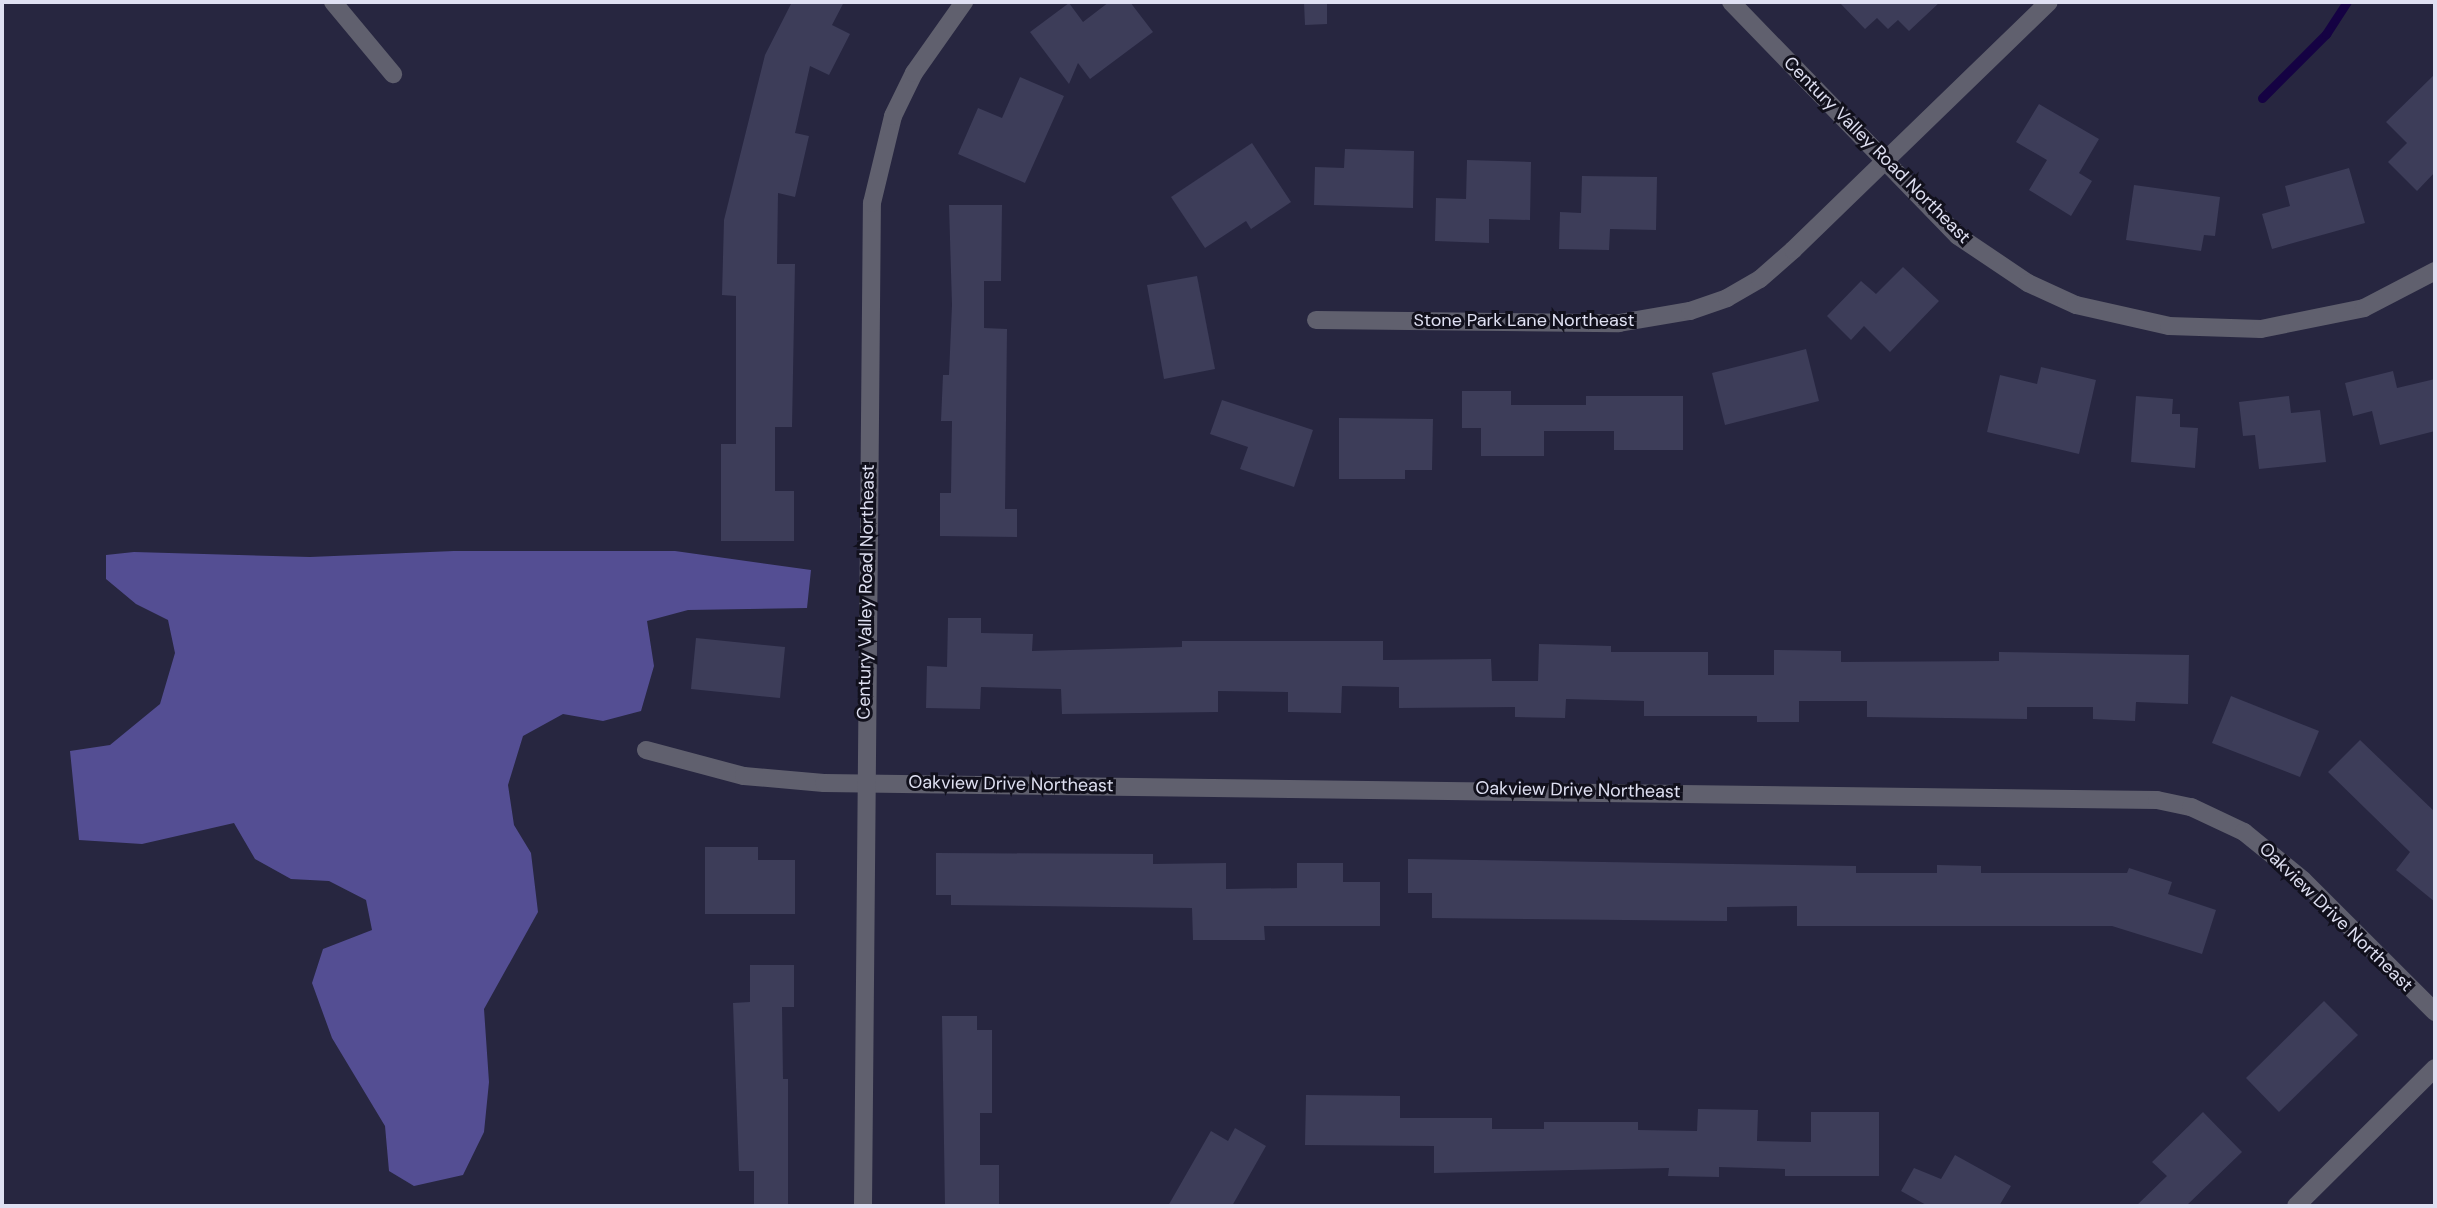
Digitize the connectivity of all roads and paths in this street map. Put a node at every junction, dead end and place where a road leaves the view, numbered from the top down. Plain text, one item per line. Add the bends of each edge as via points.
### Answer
1 (333, 2) edge
2 (964, 2) edge
3 (1731, 2) edge
4 (2049, 2) edge
5 (393, 74) dead end
6 (1886, 160) junction
7 (2435, 271) edge
8 (1316, 320) dead end
9 (646, 750) dead end
10 (864, 783) junction
11 (2435, 1012) edge
12 (2435, 1068) edge
13 (863, 1206) edge
14 (2296, 1206) edge

1 - 5 street
2 - 10 street, Century Valley Road Northeast via 914,73 893,116 872,203
3 - 6 street, Century Valley Road Northeast
4 - 6 street, Stone Park Lane Northeast
6 - 7 street, Century Valley Road Northeast via 1958,236 1990,260 2076,305 2123,317 2216,330 2261,329 2364,308
6 - 8 street, Stone Park Lane Northeast via 1760,279 1690,311 1619,324
9 - 10 street, Oakview Drive Northeast via 744,776
10 - 11 street, Oakview Drive Northeast via 2157,800 2209,814 2252,838 2303,880
10 - 13 street, Century Valley Road Northeast
12 - 14 street

